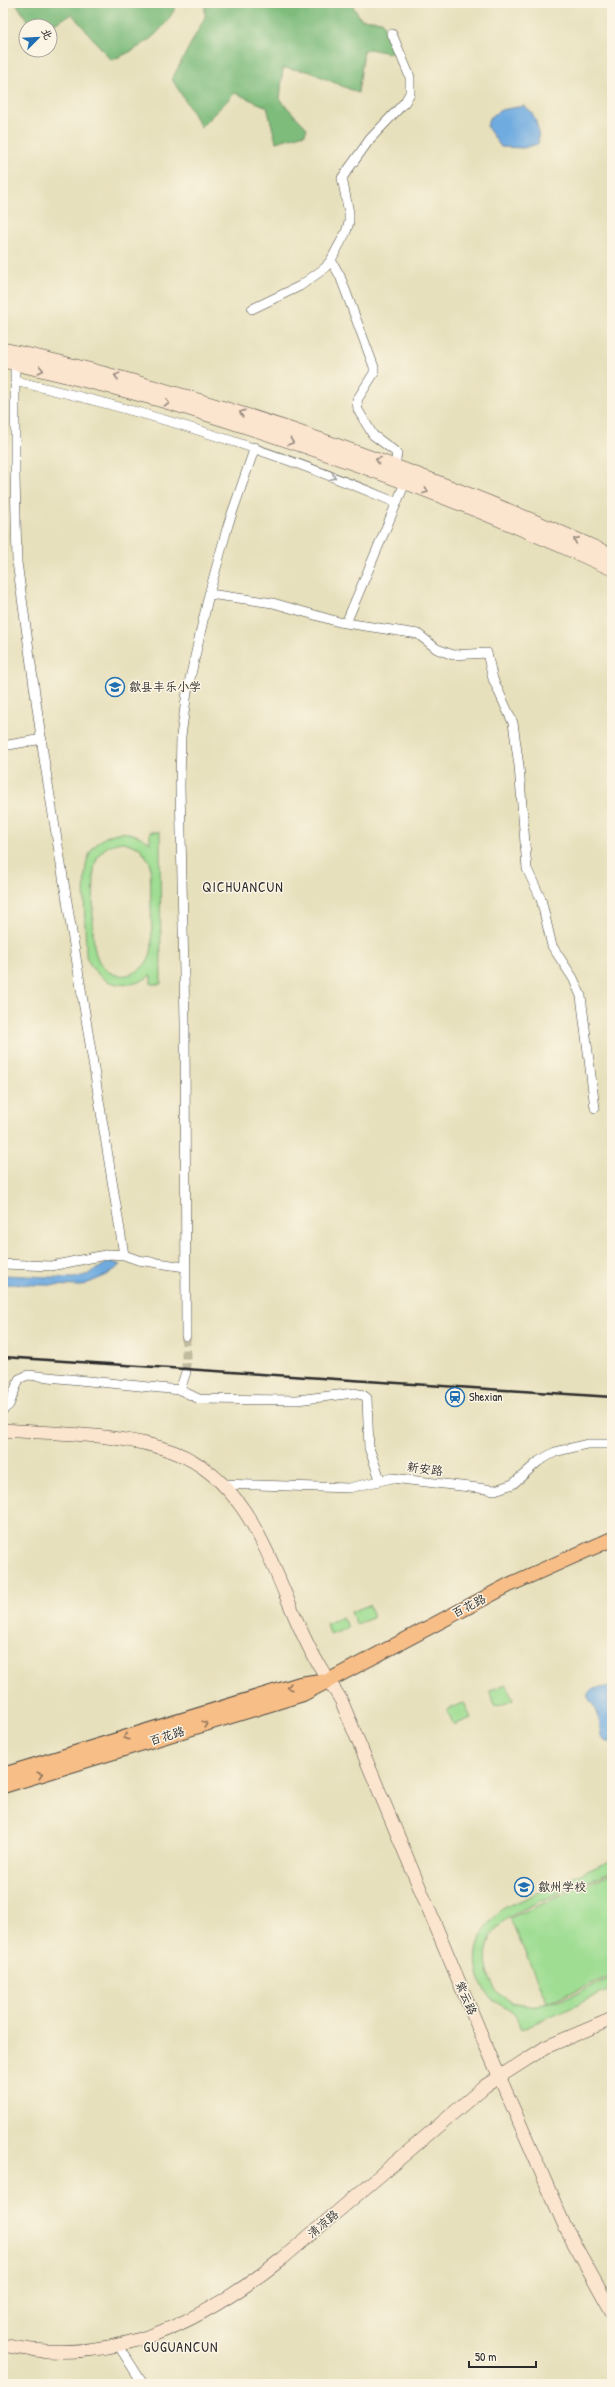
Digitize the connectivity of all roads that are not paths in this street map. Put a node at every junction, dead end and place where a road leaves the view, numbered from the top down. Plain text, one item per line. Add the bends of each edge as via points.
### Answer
1 (392, 34) dead end
2 (331, 260) junction
3 (252, 310) dead end
4 (3, 349) edge
5 (9, 363) edge
6 (15, 381) junction
7 (255, 447) junction
8 (395, 466) junction
9 (405, 483) junction
10 (397, 503) junction
11 (612, 556) edge
12 (612, 569) edge
13 (209, 594) junction
14 (346, 623) junction
15 (42, 739) junction
16 (3, 746) edge
17 (595, 1108) dead end
18 (124, 1255) junction
19 (3, 1264) edge
20 (185, 1267) junction
21 (186, 1336) tunnel mouth
22 (186, 1372) tunnel mouth
23 (180, 1390) junction
24 (3, 1410) edge
25 (3, 1430) edge
26 (612, 1444) edge
27 (380, 1479) junction
28 (222, 1484) junction
29 (612, 1539) edge
30 (328, 1680) junction
31 (3, 1775) edge
32 (3, 1786) edge
33 (612, 2019) edge
34 (499, 2075) junction
35 (612, 2312) edge
36 (3, 2345) edge
37 (119, 2346) junction
38 (143, 2384) edge

1 - 2 street via 410,77 410,93 405,102 370,139 343,176 341,181 349,222
2 - 3 street via 325,268 300,286
2 - 8 street via 340,276 374,367 374,373 357,400 358,410 373,435 397,453
8 -> 4 street via 178,393
5 - 6 street
5 -> 9 street via 175,405
6 - 7 street via 134,410
6 - 15 street via 17,562
7 -> 10 street
7 - 13 street via 228,525
11 -> 8 street via 497,506
9 - 10 street
9 -> 12 street via 493,517
10 - 14 street
13 - 14 street via 273,603
13 - 20 street via 187,692 180,761 185,1022
14 - 17 street via 418,634 436,649 453,655 487,654 493,679 513,723 527,869 539,895 552,946 573,978 581,996
15 - 16 street
15 - 18 street
18 - 19 street via 110,1254 51,1266
18 - 20 street via 138,1260
20 - 21 street
22 - 23 street
23 - 24 street via 28,1376 19,1379 9,1404
23 - 27 street via 199,1398 297,1400 335,1394 363,1395 367,1403 369,1448
25 - 28 street, 紫云路 via 90,1436 152,1446 186,1458
26 - 27 street, 新安路 via 587,1444 555,1452 539,1461 512,1484 495,1490 399,1478
27 - 28 street, 新安路 via 360,1487 348,1488
28 - 30 street, 紫云路 via 241,1505 254,1525 311,1651
29 - 30 main road, 百花路 via 510,1585
30 -> 31 main road, 百花路 via 300,1684
32 -> 30 main road, 百花路 via 303,1694
30 - 34 street, 紫云路 via 341,1700
33 - 34 street, 清凉路 via 546,2047
34 - 35 street, 紫云路 via 566,2229
34 - 37 street, 清凉路 via 248,2284 176,2327
36 - 37 street, 清凉路 via 64,2351
37 - 38 street

